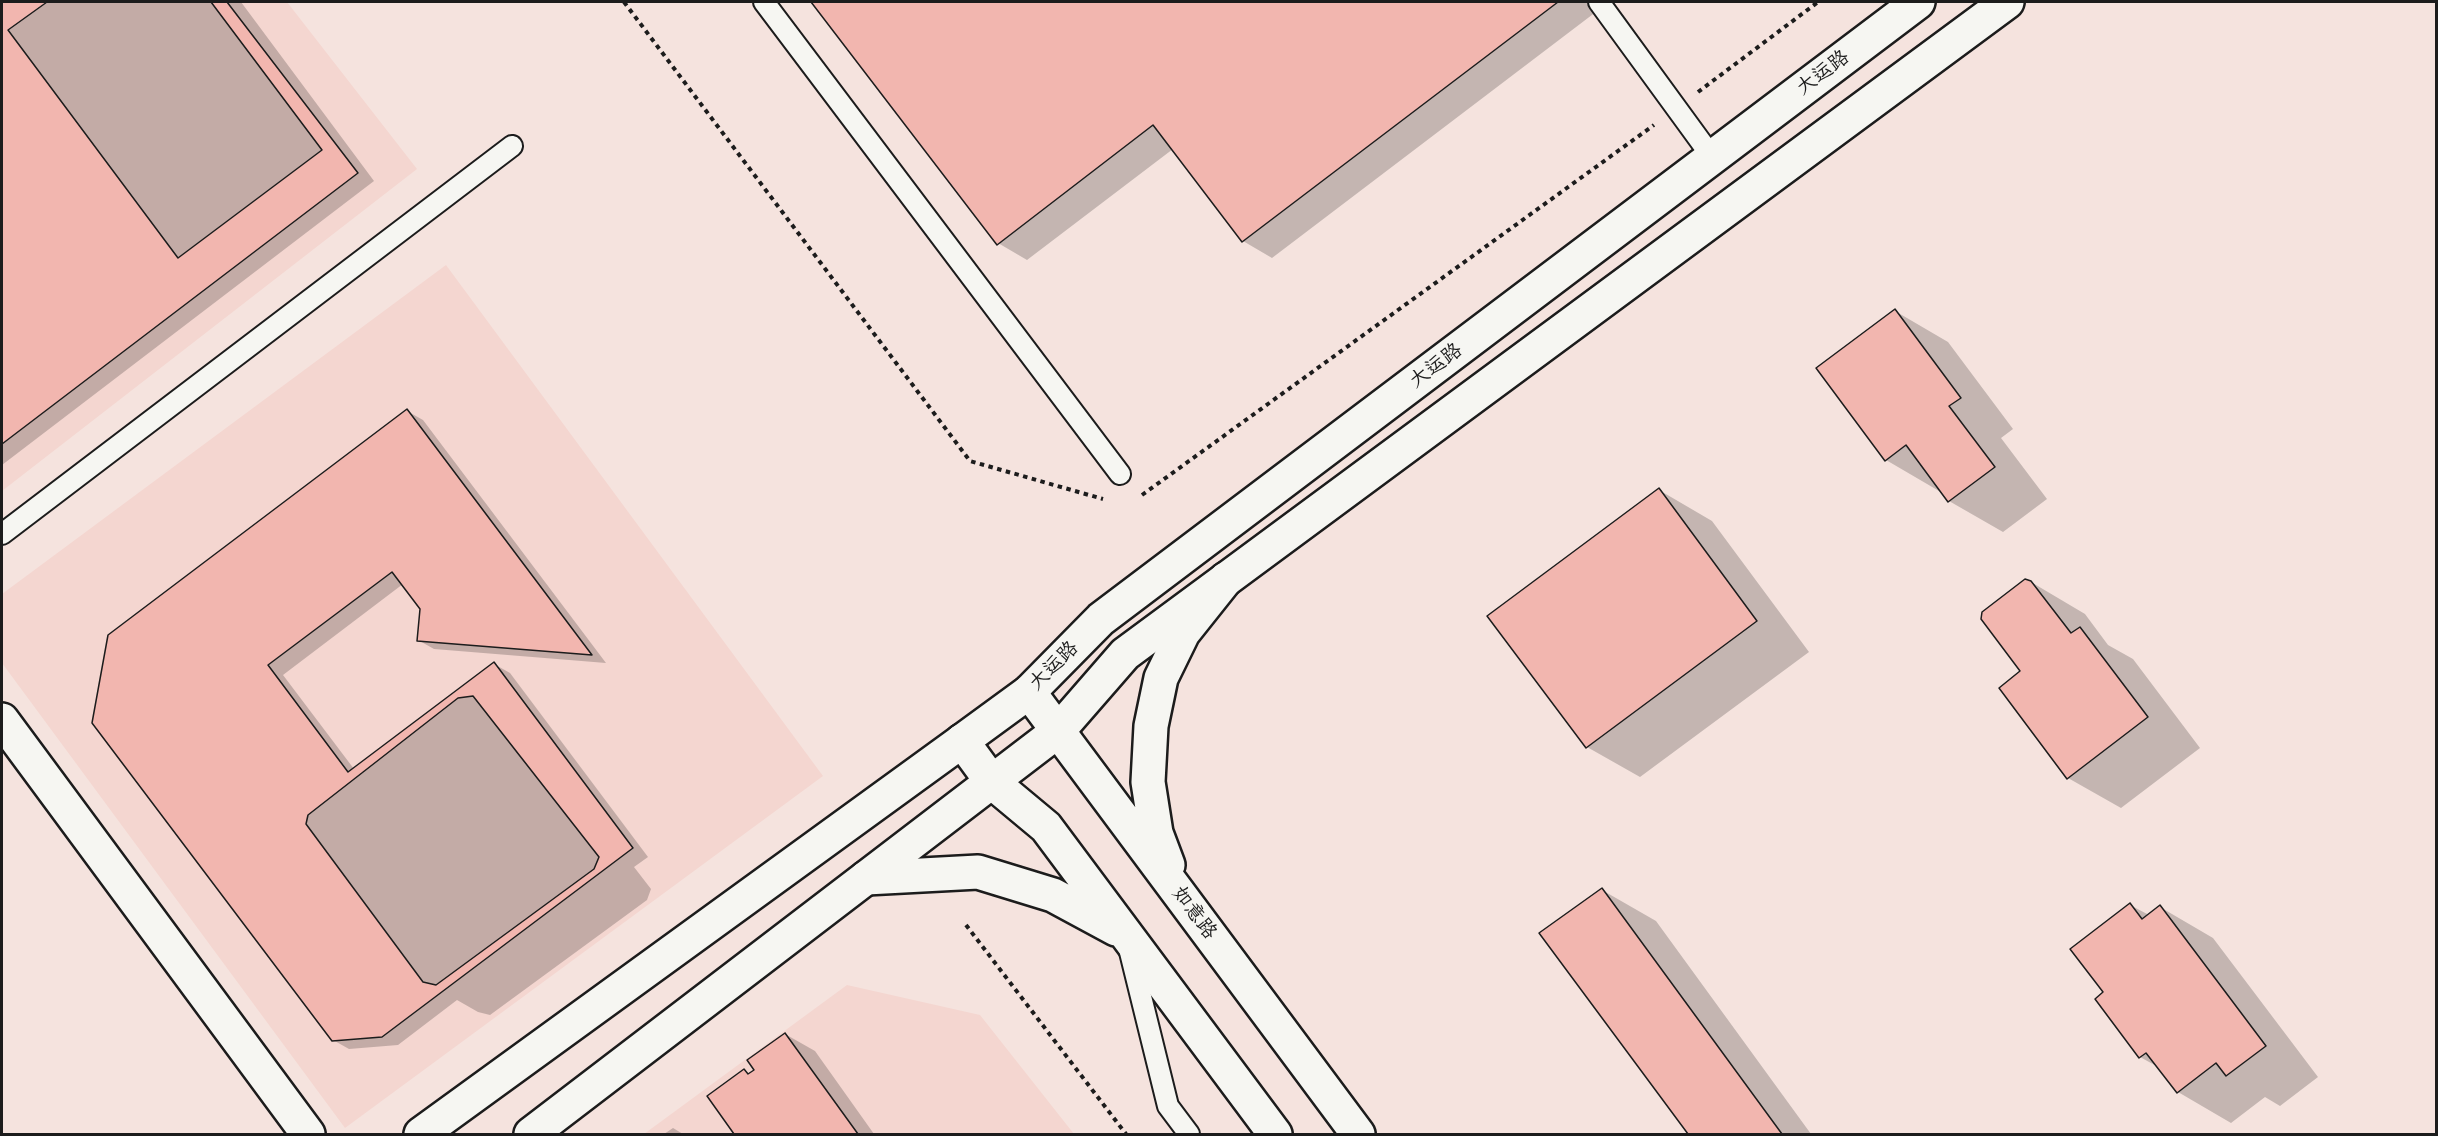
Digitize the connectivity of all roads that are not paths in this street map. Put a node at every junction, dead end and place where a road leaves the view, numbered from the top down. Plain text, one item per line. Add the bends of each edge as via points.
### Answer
1 (764, 2) edge
2 (1599, 2) edge
3 (1918, 2) edge
4 (2007, 2) edge
5 (512, 146) dead end
6 (1712, 157) junction
7 (1120, 474) dead end
8 (2, 534) edge
9 (1226, 579) junction
10 (1029, 692) junction
11 (2, 720) edge
12 (1058, 731) junction
13 (962, 741) junction
14 (992, 782) junction
15 (866, 878) junction
16 (1178, 892) junction
17 (1126, 934) junction
18 (308, 1134) edge
19 (421, 1134) edge
20 (531, 1134) edge
21 (1189, 1134) edge
22 (1275, 1134) edge
23 (1358, 1134) edge

1 - 7 lane
2 - 6 lane
3 - 6 street, 大运路
4 - 9 street
5 - 8 lane
6 - 10 street, 大运路 via 1101,619
9 - 12 street via 1125,654
9 - 16 street via 1183,633 1161,678 1151,726 1148,782 1156,833
10 - 12 street, 如意路
10 - 13 street, 大运路
11 - 18 street
12 - 14 street
12 - 16 street, 如意路
13 - 14 street
13 - 19 street, 大运路
14 - 15 street
14 - 17 street via 1046,827
15 - 17 street via 978,872 1053,895
15 - 20 street
16 - 23 street, 如意路
17 - 21 lane via 1168,1106
17 - 22 street

